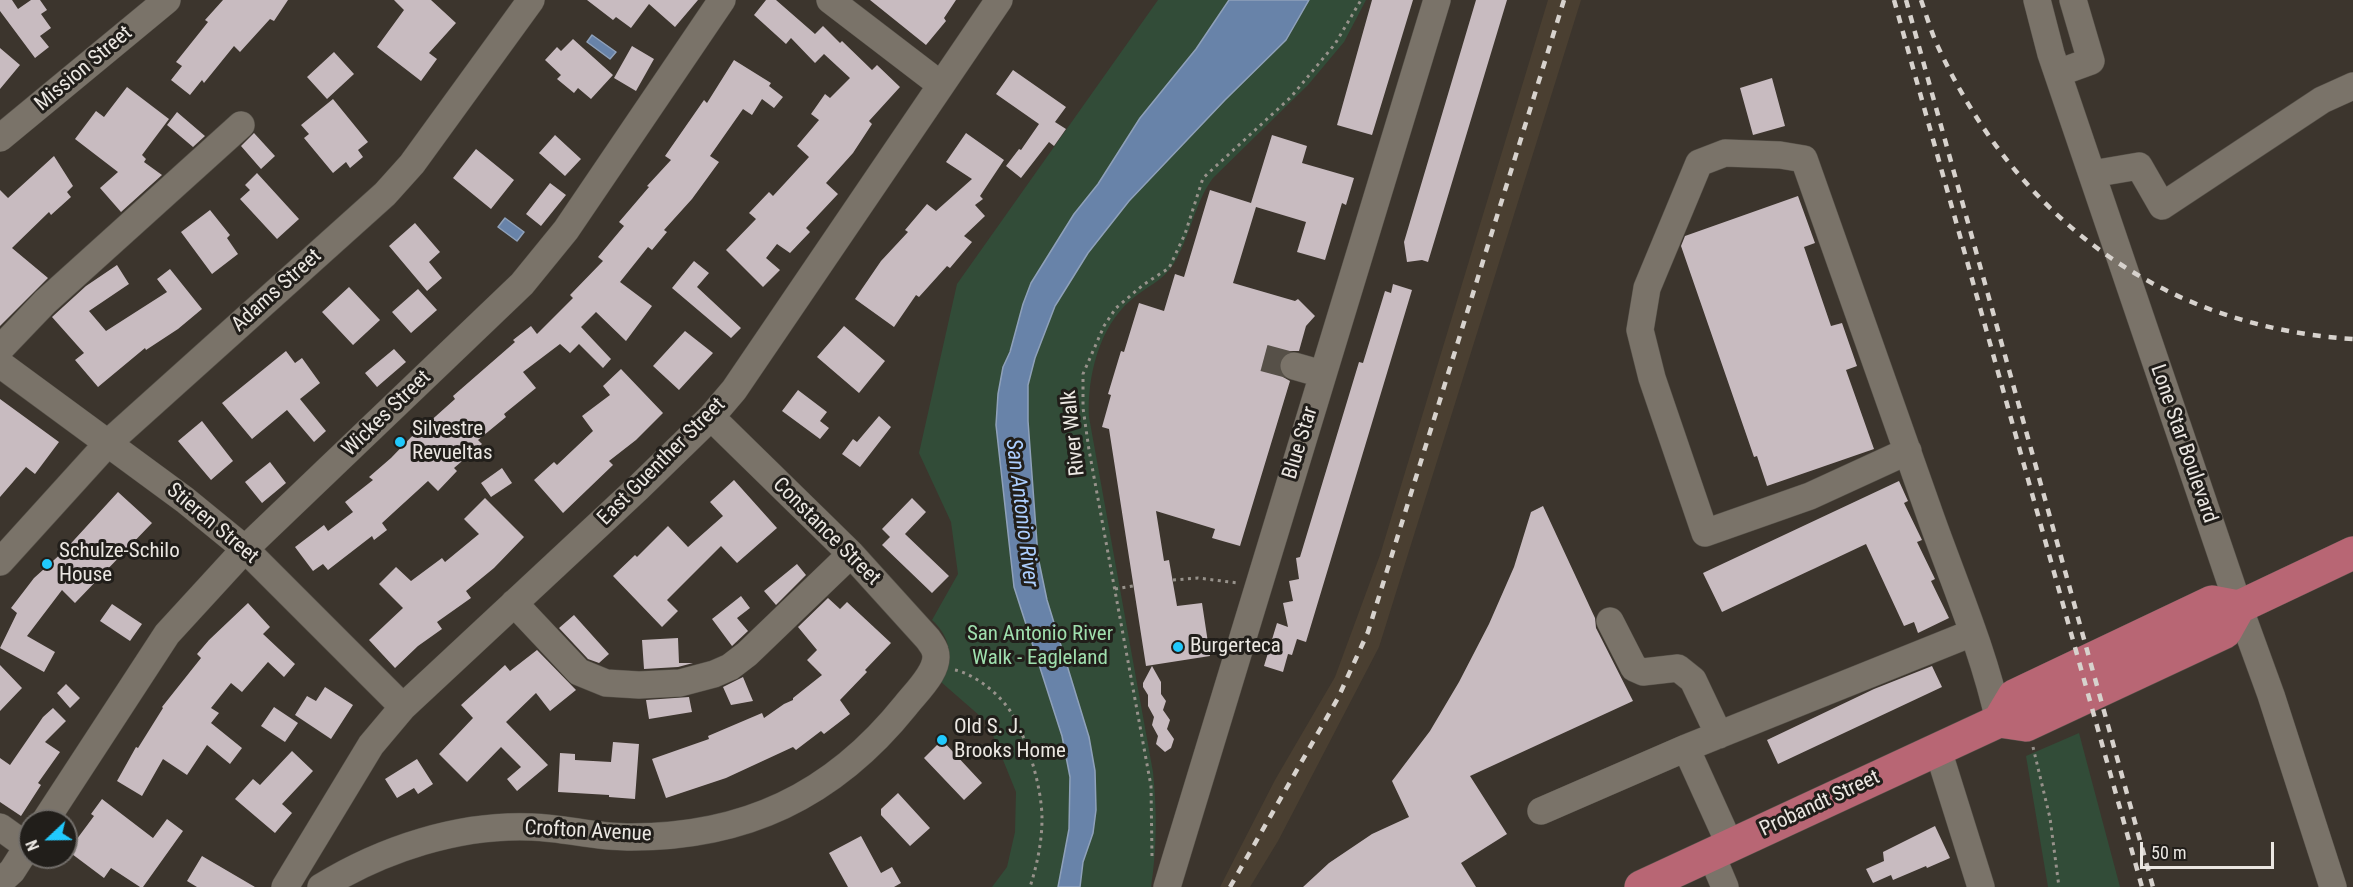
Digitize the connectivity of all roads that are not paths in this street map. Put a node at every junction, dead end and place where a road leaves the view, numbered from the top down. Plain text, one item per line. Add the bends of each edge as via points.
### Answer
1 (167, 0) edge
2 (531, 0) edge
3 (722, 0) edge
4 (830, 0) edge
5 (999, 0) edge
6 (1437, 0) edge
7 (2037, 0) edge
8 (2073, 0) edge
9 (2058, 73) junction
10 (941, 85) junction
11 (2353, 86) edge
12 (241, 125) dead end
13 (0, 138) edge
14 (2092, 174) junction
15 (0, 349) edge
16 (0, 364) edge
17 (1294, 366) tunnel mouth
18 (1322, 374) junction
19 (711, 417) junction
20 (108, 443) junction
21 (1908, 451) junction
22 (245, 549) junction
23 (2353, 553) edge
24 (851, 554) junction
25 (0, 562) edge
26 (514, 603) junction
27 (2239, 607) junction
28 (1610, 621) dead end
29 (1972, 633) junction
30 (944, 661) joint
31 (403, 707) junction
32 (1999, 721) junction
33 (1719, 735) junction
34 (1686, 748) junction
35 (1938, 750) junction
36 (53, 809) edge
37 (1541, 811) dead end
38 (0, 827) edge
39 (18, 838) edge
40 (1721, 850) junction
41 (18, 862) edge
42 (0, 882) edge
43 (285, 887) edge
44 (321, 887) edge
45 (1167, 887) edge
46 (1641, 887) edge
47 (1725, 887) edge
48 (1981, 887) edge
49 (2333, 887) edge

1 - 13 street, Mission Street
2 - 20 street, Adams Street via 412,164 385,194
3 - 22 street, Wickes Street via 542,262
4 - 10 street
5 - 10 street, East Guenther Street
6 - 18 street, Blue Star
7 - 9 street, Lone Star Boulevard
8 - 9 street via 2091,61
9 - 14 street, Lone Star Boulevard
10 - 19 street, East Guenther Street via 734,390
11 - 14 street via 2322,100 2162,206 2139,166
12 - 15 street via 45,302
14 - 27 street, Lone Star Boulevard
16 - 20 street, Stieren Street
17 - 18 street
18 - 45 street, Blue Star
19 - 24 street, Constance Street
19 - 26 street, East Guenther Street
20 - 22 street, Stieren Street
20 - 25 street, Adams Street
21 - 21 street via 1804,159 1780,154 1725,153 1700,163 1647,288 1640,330 1652,378 1705,533 1810,496
21 - 29 street
22 - 31 street, Stieren Street
22 - 36 street, Wickes Street via 167,634
23 - 27 main road
24 - 26 street via 730,667 680,682 606,683 579,672
24 - 30 street, Constance Street
26 - 31 street, East Guenther Street
27 - 32 main road via 2225,632 2026,725
27 - 49 street, Lone Star Boulevard
28 - 33 street via 1634,668 1643,672 1678,668 1693,680
29 - 32 street
29 - 33 street
30 - 44 street, Crofton Avenue via 934,667 885,731 862,754 809,793 749,820 666,836 608,836 531,826 460,832 416,844 342,874
31 - 43 street, East Guenther Street via 371,745
32 - 35 main road, Probandt Street
33 - 34 street
34 - 37 street
34 - 40 street
35 - 40 main road, Probandt Street
35 - 48 street
38 - 39 street
40 - 46 main road, Probandt Street
40 - 47 street
41 - 42 street

